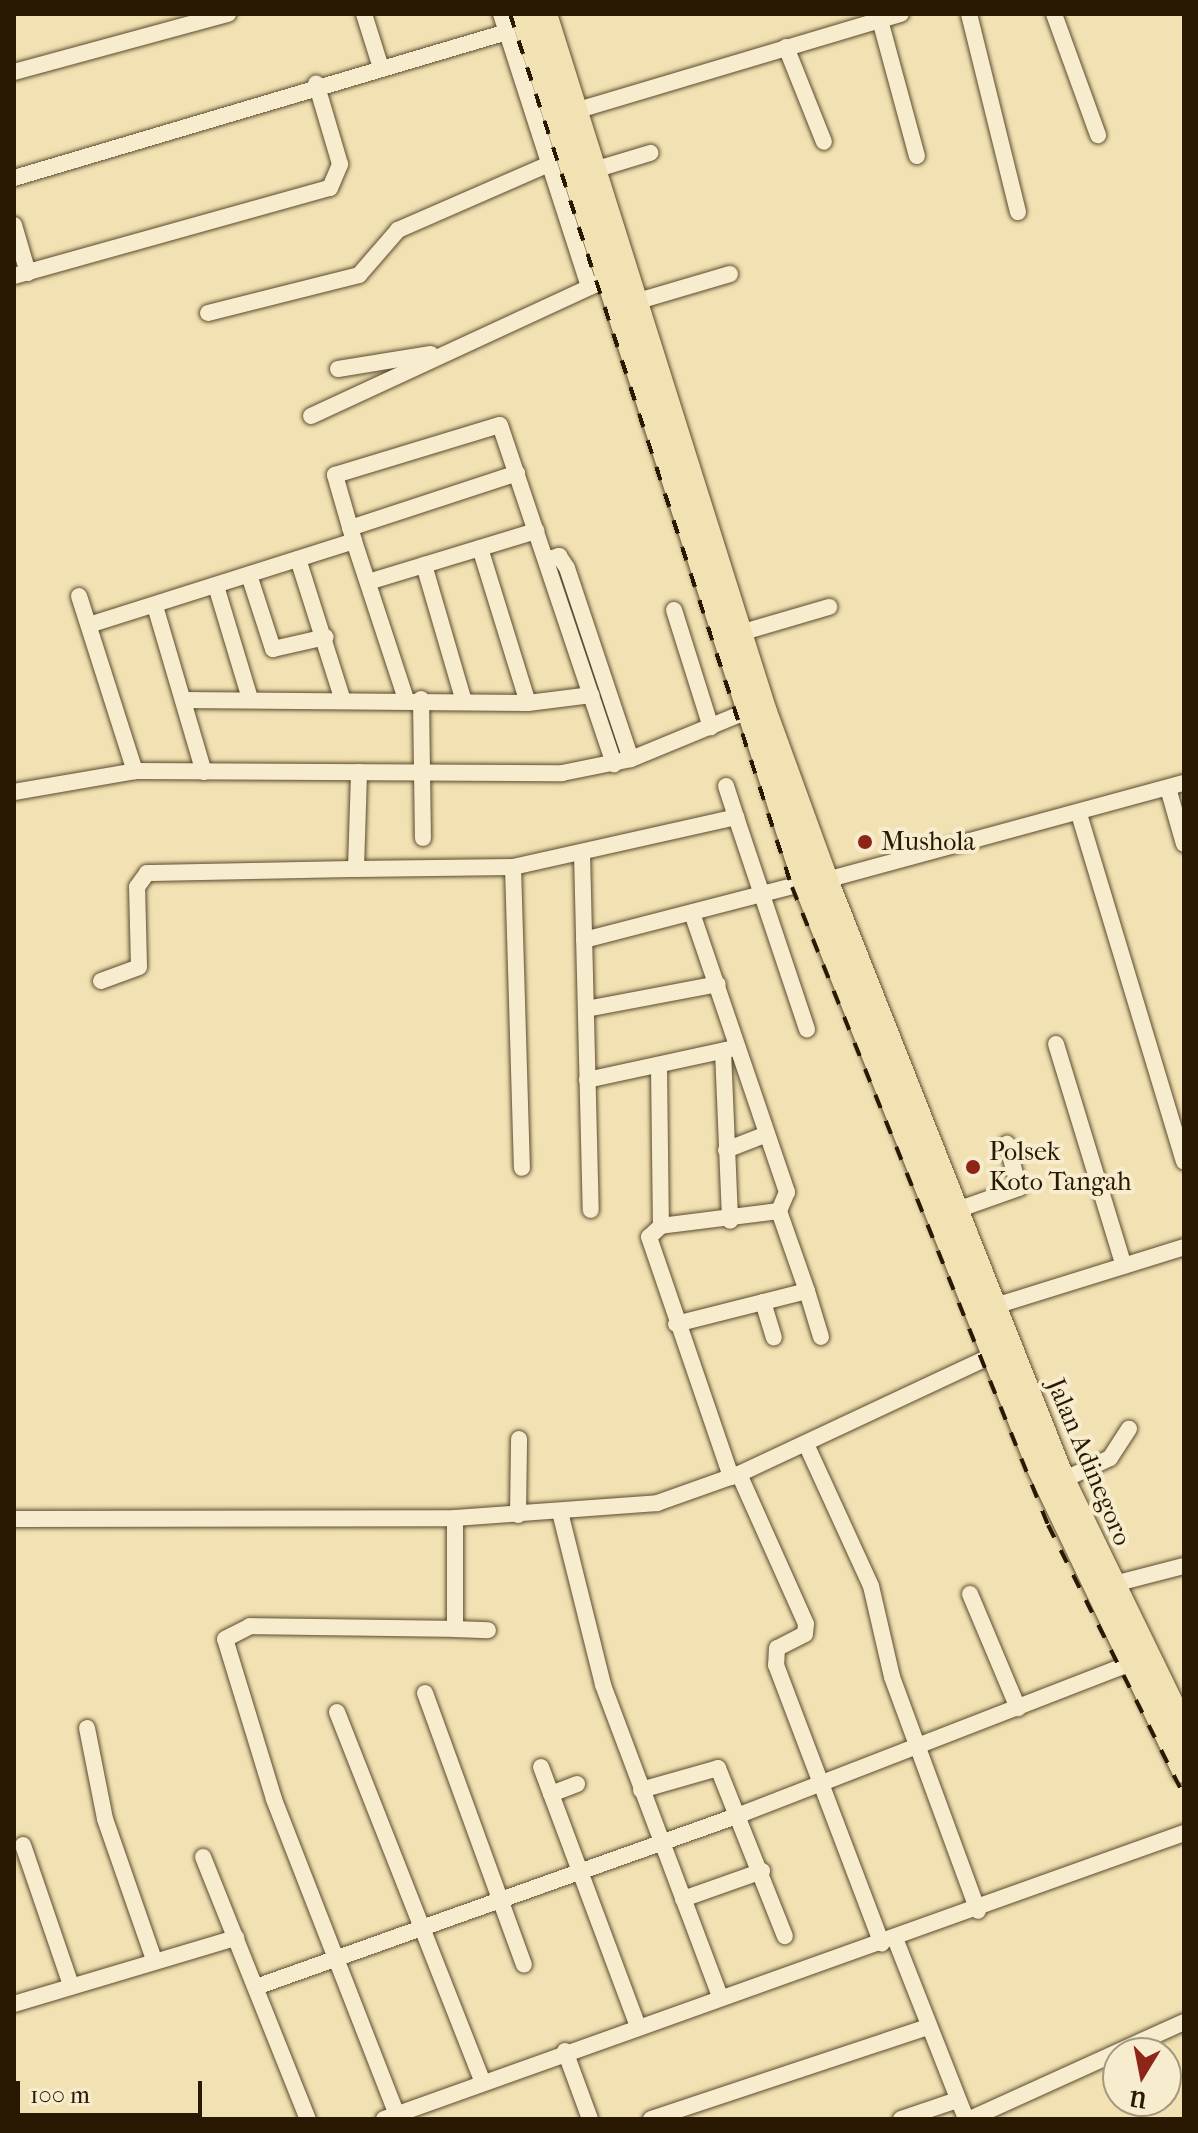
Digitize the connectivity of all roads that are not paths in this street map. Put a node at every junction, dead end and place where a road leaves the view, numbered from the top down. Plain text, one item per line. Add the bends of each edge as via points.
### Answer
1 (228, 14) edge
2 (364, 14) edge
3 (501, 14) edge
4 (545, 14) edge
5 (901, 14) edge
6 (969, 14) edge
7 (1054, 14) edge
8 (880, 20) junction
9 (515, 23) edge
10 (786, 47) junction
11 (381, 68) junction
12 (14, 72) edge
13 (316, 83) junction
14 (575, 111) junction
15 (1098, 135) dead end
16 (824, 142) dead end
17 (650, 153) dead end
18 (917, 156) dead end
19 (549, 164) junction
20 (594, 170) junction
21 (14, 178) edge
22 (1018, 212) dead end
23 (14, 225) edge
24 (730, 274) dead end
25 (21, 275) edge
26 (597, 283) junction
27 (635, 302) junction
28 (208, 313) dead end
29 (444, 353) junction
30 (338, 369) dead end
31 (311, 416) dead end
32 (669, 444) junction
33 (677, 468) junction
34 (517, 473) junction
35 (536, 531) junction
36 (352, 535) junction
37 (480, 548) junction
38 (298, 559) junction
39 (546, 560) junction
40 (424, 565) junction
41 (249, 575) junction
42 (368, 582) junction
43 (216, 586) junction
44 (79, 596) dead end
45 (155, 606) junction
46 (829, 607) dead end
47 (674, 610) dead end
48 (89, 625) junction
49 (740, 633) junction
50 (326, 637) junction
51 (249, 695) junction
52 (591, 695) junction
53 (342, 698) junction
54 (413, 698) junction
55 (463, 698) junction
56 (183, 700) junction
57 (528, 703) junction
58 (745, 712) junction
59 (711, 727) junction
60 (622, 762) junction
61 (135, 771) junction
62 (204, 772) junction
63 (359, 772) junction
64 (424, 773) junction
65 (726, 786) dead end
66 (1176, 786) edge
67 (14, 792) edge
68 (1079, 814) junction
69 (736, 817) junction
70 (423, 838) dead end
71 (1184, 844) edge
72 (582, 853) junction
73 (513, 867) junction
74 (356, 869) junction
75 (815, 881) junction
76 (764, 897) junction
77 (693, 916) junction
78 (584, 940) junction
79 (101, 981) dead end
80 (718, 984) junction
81 (586, 1009) junction
82 (807, 1029) dead end
83 (1056, 1044) dead end
84 (732, 1048) junction
85 (659, 1067) junction
86 (587, 1080) junction
87 (767, 1134) junction
88 (1007, 1144) dead end
89 (726, 1150) junction
90 (1184, 1161) edge
91 (522, 1168) dead end
92 (591, 1210) dead end
93 (779, 1211) junction
94 (954, 1211) junction
95 (730, 1221) junction
96 (661, 1226) junction
97 (1184, 1247) edge
98 (1124, 1266) junction
99 (807, 1291) junction
100 (763, 1302) junction
101 (995, 1306) junction
102 (676, 1324) junction
103 (774, 1337) dead end
104 (821, 1337) dead end
105 (993, 1355) junction
106 (1129, 1429) dead end
107 (519, 1439) dead end
108 (806, 1444) junction
109 (735, 1476) junction
110 (1063, 1480) junction
111 (560, 1512) junction
112 (518, 1515) junction
113 (455, 1518) junction
114 (14, 1519) edge
115 (1184, 1566) edge
116 (1110, 1585) junction
117 (970, 1594) dead end
118 (455, 1629) junction
119 (488, 1630) dead end
120 (1128, 1664) junction
121 (425, 1693) dead end
122 (1018, 1708) junction
123 (337, 1712) dead end
124 (87, 1728) dead end
125 (1184, 1729) edge
126 (921, 1747) junction
127 (541, 1767) dead end
128 (1184, 1771) edge
129 (824, 1782) junction
130 (577, 1784) dead end
131 (641, 1790) junction
132 (551, 1794) junction
133 (742, 1814) junction
134 (1184, 1833) edge
135 (660, 1841) junction
136 (23, 1845) dead end
137 (203, 1857) dead end
138 (579, 1867) junction
139 (762, 1871) junction
140 (499, 1896) junction
141 (683, 1899) junction
142 (978, 1911) junction
143 (417, 1926) junction
144 (785, 1936) dead end
145 (236, 1938) junction
146 (889, 1942) junction
147 (337, 1956) junction
148 (154, 1960) junction
149 (524, 1965) dead end
150 (71, 1985) junction
151 (256, 1987) junction
152 (720, 1997) junction
153 (14, 2004) edge
154 (1184, 2022) edge
155 (638, 2026) junction
156 (928, 2027) junction
157 (565, 2051) junction
158 (482, 2081) junction
159 (957, 2100) junction
160 (390, 2117) edge
161 (308, 2119) edge
162 (590, 2119) edge
163 (651, 2119) edge
164 (901, 2119) edge
165 (968, 2119) edge

1 - 12 street
2 - 11 street
3 - 9 street
4 - 14 highway
5 - 8 street
6 - 22 street
7 - 15 street
8 - 10 street
8 - 18 street
9 - 11 street
9 - 19 street
9 - 26 highway
10 - 14 street
10 - 16 street
11 - 13 street
13 - 21 street
13 - 25 street via 340,164 330,188
14 - 20 highway
17 - 20 street
19 - 26 street
19 - 28 street via 398,230 359,275
20 - 27 highway
23 - 25 street
24 - 27 street
26 - 29 street
26 - 32 highway
27 - 32 highway
29 - 30 street
29 - 31 street
32 - 33 highway
33 - 49 highway
33 - 58 highway
34 - 35 street
34 - 36 street
34 - 36 street via 496,423 332,478
35 - 37 street
35 - 39 street
36 - 38 street
36 - 42 street
37 - 40 street
37 - 57 street
38 - 41 street
38 - 50 street
39 - 52 street
39 - 60 street via 559,556 567,568
40 - 42 street
40 - 55 street
41 - 43 street
41 - 50 street via 273,649
42 - 54 street
43 - 45 street
43 - 51 street
44 - 48 street
45 - 48 street
45 - 56 street
46 - 49 street
47 - 59 street
48 - 61 street
49 - 75 highway
50 - 53 street
51 - 53 street
51 - 56 street
52 - 57 street
52 - 60 street
53 - 54 street
54 - 55 street
54 - 64 street
55 - 57 street
56 - 62 street
58 - 59 street
58 - 75 highway
59 - 60 street
60 - 64 street via 544,774
61 - 62 street
61 - 67 street
62 - 63 street
63 - 64 street
63 - 74 street
64 - 70 street
65 - 69 street
66 - 68 street
66 - 71 street
68 - 75 street
68 - 90 street
69 - 72 street
69 - 76 street
72 - 73 street
72 - 78 street
73 - 74 street
73 - 91 street
74 - 79 street via 147,873 137,879 139,967
75 - 76 street
75 - 94 highway, Jalan Adinegoro
75 - 105 highway
76 - 77 street
76 - 82 street
77 - 78 street
77 - 80 street
78 - 81 street
80 - 81 street
80 - 84 street
81 - 86 street
83 - 98 street
84 - 85 street
84 - 87 street
84 - 89 street
85 - 86 street
85 - 96 street
86 - 92 street
87 - 89 street
87 - 93 street via 787,1192
88 - 94 street via 1019,1188
89 - 95 street
93 - 95 street
93 - 99 street
94 - 101 highway, Jalan Adinegoro
95 - 96 street
96 - 102 street via 650,1243
97 - 98 street
98 - 101 street
99 - 100 street
99 - 104 street
100 - 102 street
100 - 103 street
101 - 110 highway, Jalan Adinegoro
102 - 109 street
105 - 108 street
105 - 120 highway
106 - 110 street via 1110,1458
107 - 112 street
108 - 109 street
108 - 126 street via 871,1586 879,1640
109 - 111 street via 657,1503
109 - 129 street via 806,1624 802,1637 777,1648 775,1659
110 - 116 highway, Jalan Adinegoro
111 - 112 street
111 - 131 street via 589,1642
112 - 113 street
113 - 114 street
113 - 118 street
115 - 116 street
116 - 125 highway, Jalan Adinegoro
117 - 122 street
118 - 119 street
118 - 147 street via 250,1626 226,1635 256,1746
120 - 122 street
120 - 128 highway
121 - 140 street
122 - 126 street
123 - 143 street
124 - 148 street via 105,1819
126 - 129 street
126 - 142 street
127 - 132 street
129 - 133 street
129 - 146 street
130 - 132 street
131 - 133 street via 713,1766
131 - 135 street
132 - 138 street
133 - 135 street
133 - 139 street
134 - 142 street
135 - 138 street
135 - 141 street
136 - 150 street
137 - 145 street
138 - 140 street
138 - 155 street
139 - 141 street
139 - 144 street
140 - 143 street
140 - 149 street
141 - 152 street
142 - 146 street
143 - 147 street
143 - 158 street
145 - 148 street
145 - 151 street
146 - 152 street
146 - 156 street
147 - 151 street
147 - 160 street
148 - 150 street
150 - 153 street
151 - 161 street
152 - 155 street
154 - 165 street
155 - 157 street
156 - 159 street
156 - 163 street
157 - 158 street
157 - 162 street
158 - 160 street
159 - 164 street
159 - 165 street

